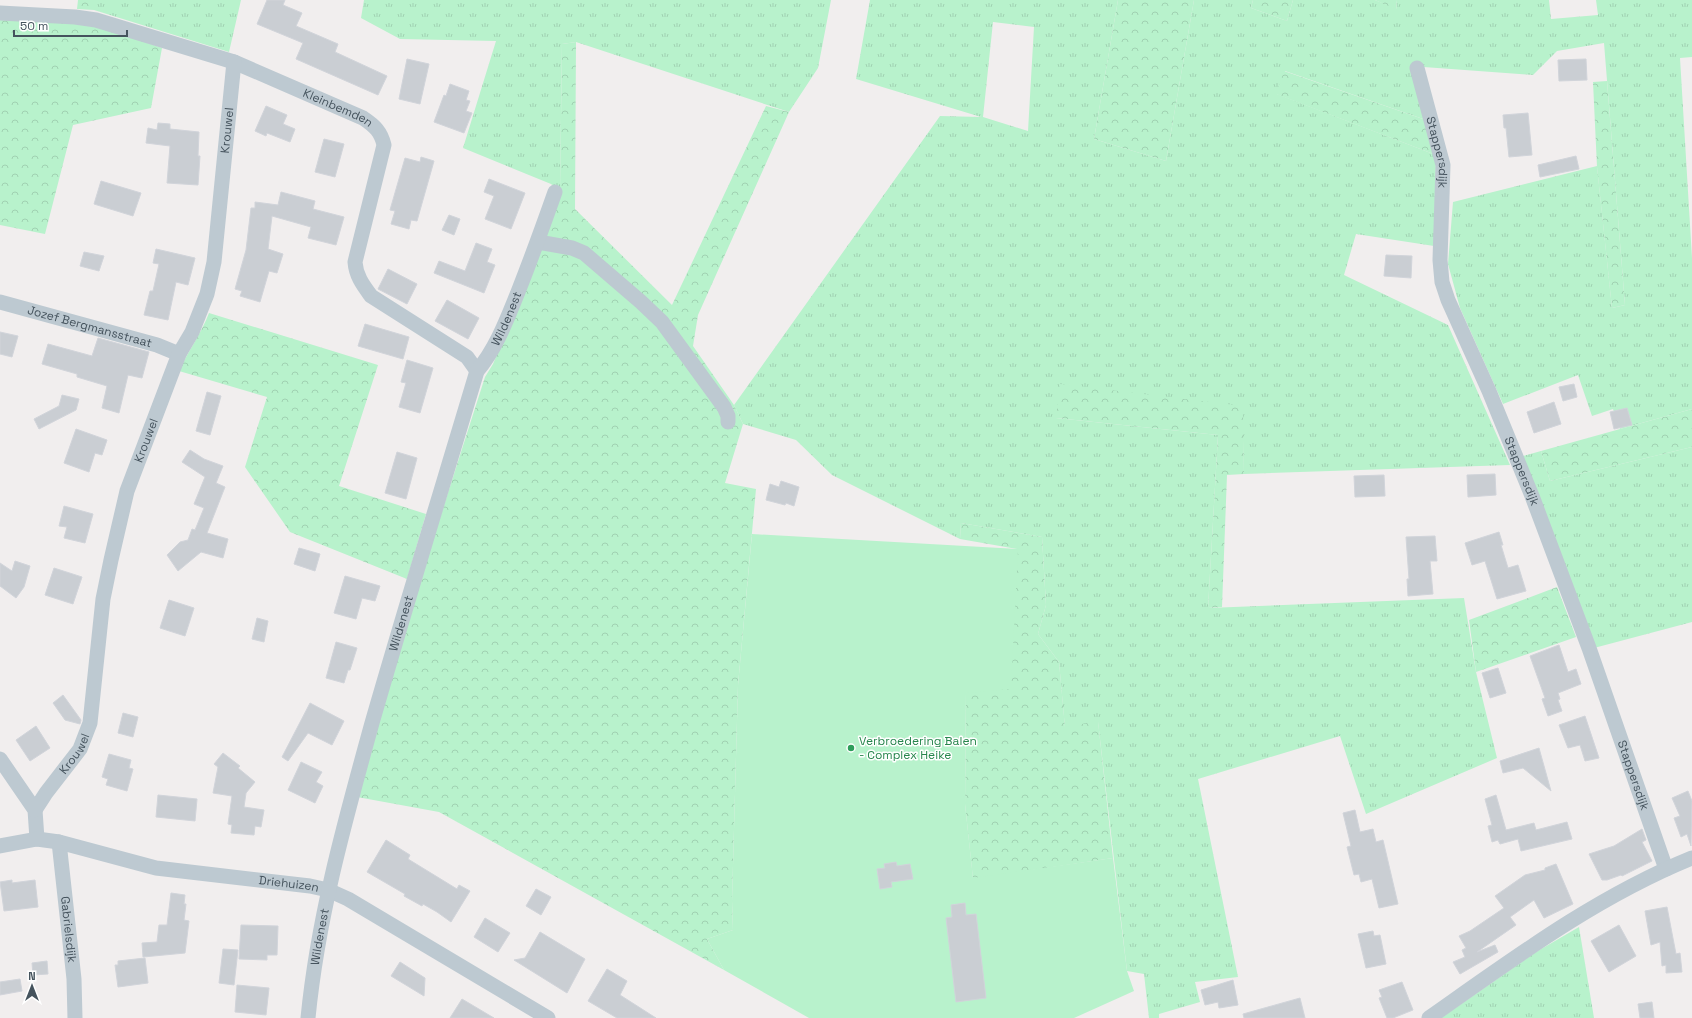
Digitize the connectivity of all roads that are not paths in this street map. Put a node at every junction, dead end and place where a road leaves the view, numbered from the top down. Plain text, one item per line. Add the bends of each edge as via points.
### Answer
1 (0, 13) edge
2 (234, 62) junction
3 (1417, 68) dead end
4 (555, 192) dead end
5 (538, 242) junction
6 (0, 302) edge
7 (179, 354) junction
8 (477, 371) junction
9 (728, 422) dead end
10 (0, 759) edge
11 (35, 810) junction
12 (37, 839) junction
13 (59, 842) junction
14 (0, 846) edge
15 (1692, 858) edge
16 (1666, 868) junction
17 (328, 890) junction
18 (75, 1018) edge
19 (308, 1018) edge
20 (548, 1018) edge
21 (1429, 1018) edge

1 - 2 street, Kleinbemden via 96,20
2 - 7 street, Krouwel via 214,262 207,294 192,332
2 - 8 street, Kleinbemden via 363,118 374,125 382,135 384,145 355,262 356,272 371,296 467,357
3 - 16 street, Stappersdijk via 1443,165 1440,260 1442,282 1532,496 1589,648
4 - 5 street, Wildenest
5 - 8 street, Wildenest via 508,317 487,360
5 - 9 street via 572,248 584,253 642,302 662,322 724,408
6 - 7 street, Jozef Bergmansstraat via 157,345
7 - 11 street, Krouwel via 127,491 103,599 90,723 86,736 80,749
8 - 17 street, Wildenest via 390,659
10 - 11 street
11 - 12 street
12 - 13 street, Driehuizen
12 - 14 street, Driehuizen
13 - 17 street, Driehuizen via 156,868 292,883
13 - 18 street, Gabrielsdijk via 74,979
15 - 16 street
16 - 21 street via 1565,925
17 - 19 street, Wildenest
17 - 20 street, Driehuizen via 348,899

